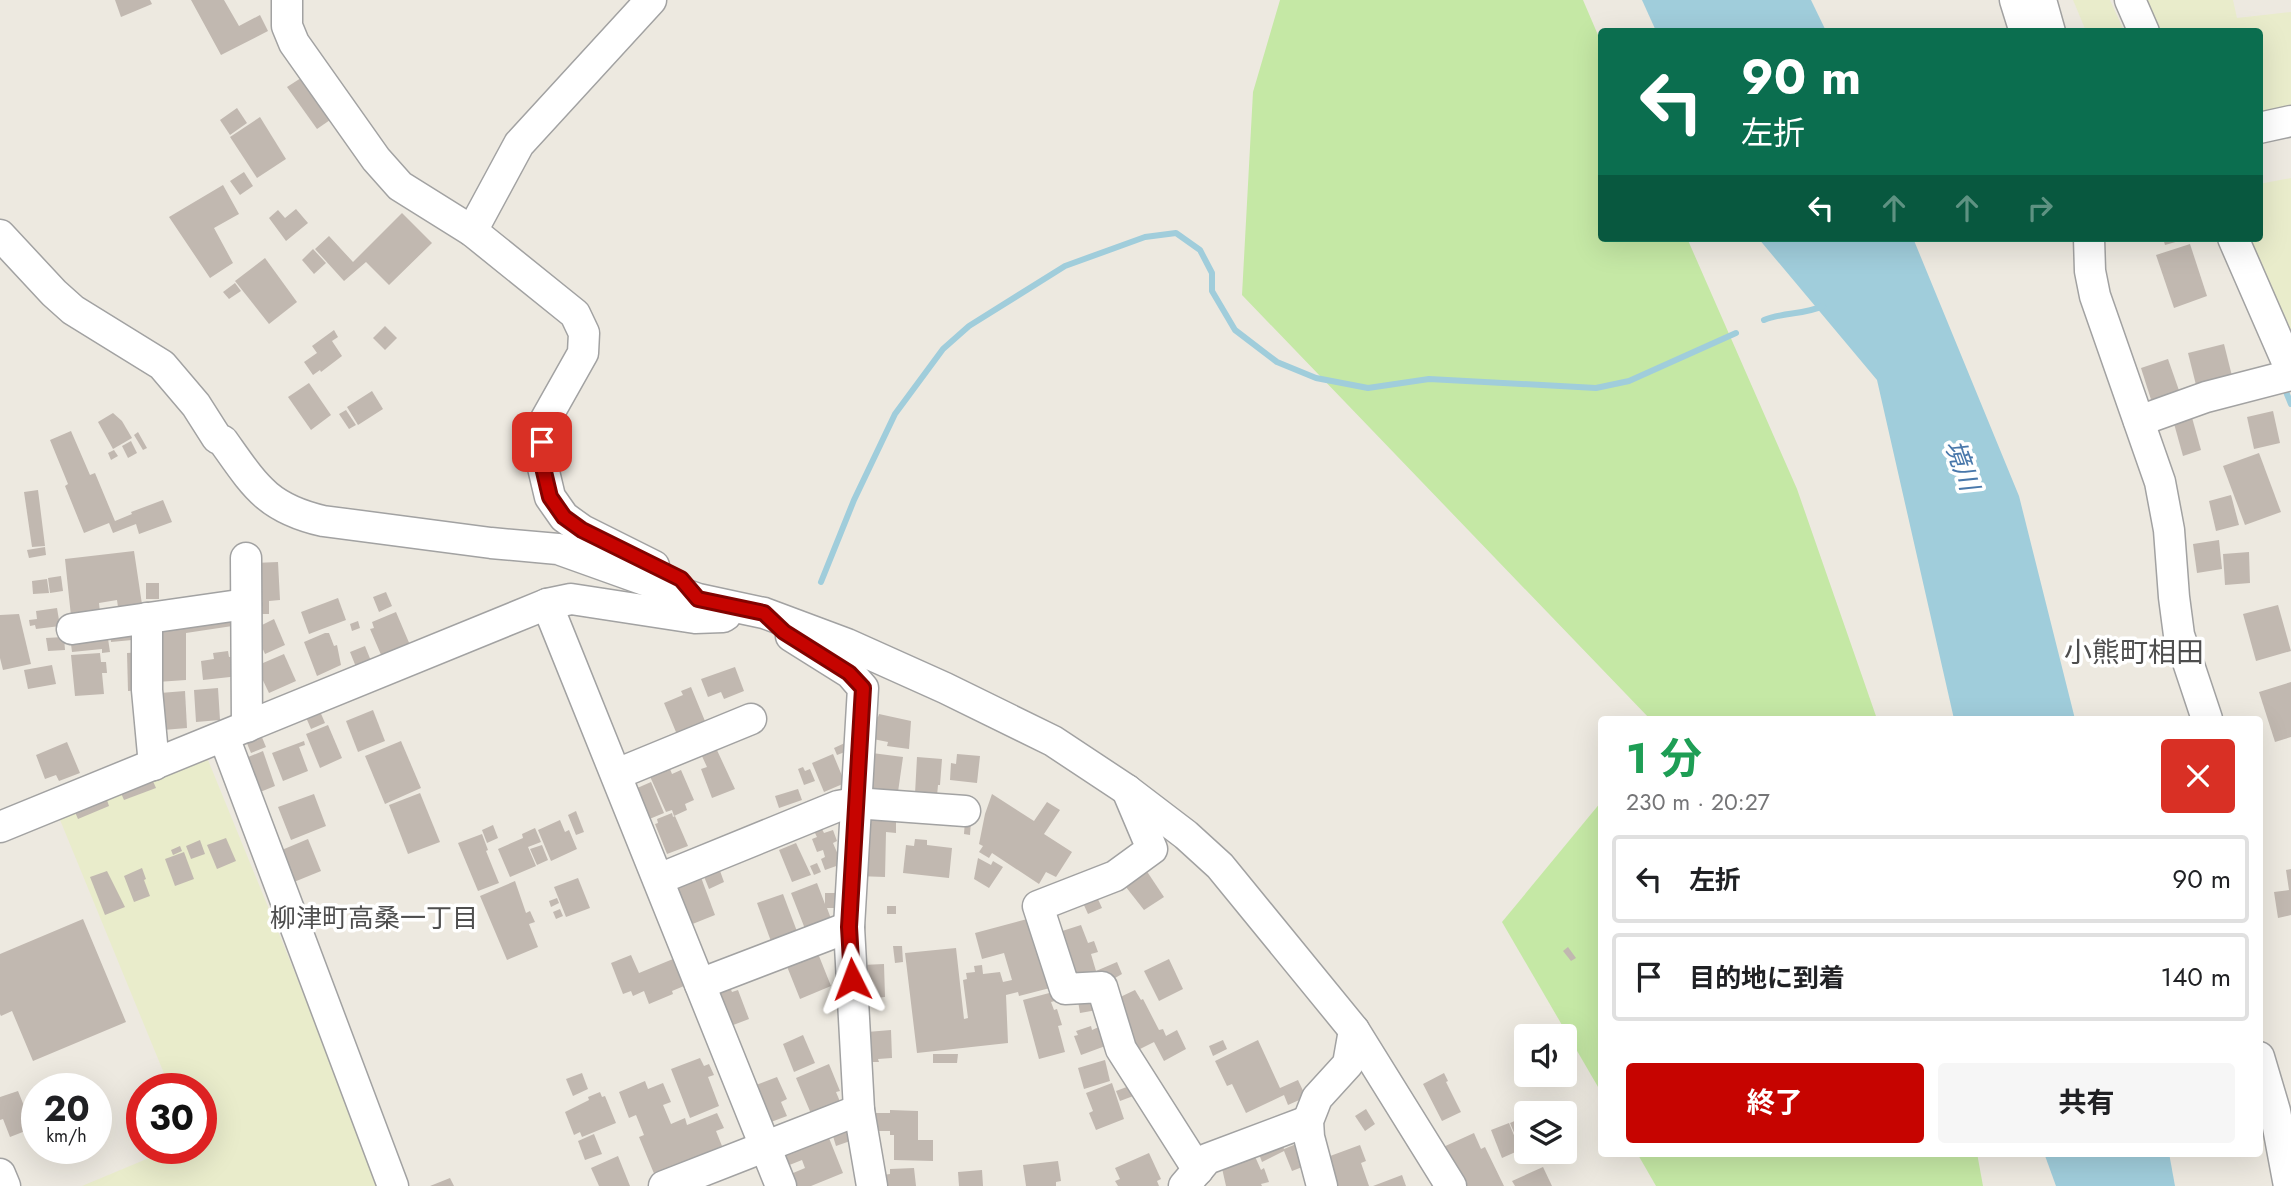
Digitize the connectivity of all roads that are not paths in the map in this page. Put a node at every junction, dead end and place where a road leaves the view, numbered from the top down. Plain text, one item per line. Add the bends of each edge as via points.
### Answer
1 (287, 0) edge
2 (651, 0) edge
3 (2014, 0) edge
4 (2041, 0) edge
5 (2130, 0) edge
6 (2024, 28) edge
7 (2049, 28) edge
8 (2142, 28) edge
9 (2291, 121) edge
10 (2263, 127) edge
11 (472, 231) junction
12 (0, 235) edge
13 (2088, 242) edge
14 (2235, 242) edge
15 (2285, 376) edge
16 (2139, 422) junction
17 (246, 558) dead end
18 (698, 599) junction
19 (246, 604) junction
20 (547, 604) junction
21 (750, 610) junction
22 (147, 618) junction
23 (72, 629) dead end
24 (2206, 716) edge
25 (751, 719) dead end
26 (235, 732) junction
27 (154, 765) junction
28 (617, 774) junction
29 (1127, 790) junction
30 (855, 803) junction
31 (965, 811) dead end
32 (0, 827) edge
33 (1152, 849) junction
34 (1212, 859) junction
35 (659, 879) junction
36 (849, 927) junction
37 (700, 984) junction
38 (1354, 1030) junction
39 (2263, 1070) edge
40 (859, 1110) junction
41 (1308, 1121) junction
42 (766, 1145) junction
43 (0, 1174) edge
44 (1191, 1178) edge
45 (5, 1186) edge
46 (393, 1186) edge
47 (664, 1186) edge
48 (781, 1186) edge
49 (872, 1186) edge
50 (1322, 1186) edge
51 (1451, 1186) edge
52 (2289, 1186) edge

1 - 11 street via 287,26 294,43 376,159 400,186
2 - 11 street via 519,145
3 - 6 street
4 - 7 street
5 - 8 street
9 - 10 street
11 - 18 street via 575,314 584,332 583,353 543,424 541,459 550,497 564,517 582,530 681,579
12 - 18 street via 72,310 162,365 274,503 323,521 558,548
13 - 16 street via 2095,296
14 - 15 street
15 - 16 street via 2206,397
16 - 24 street via 2160,482 2179,635
17 - 19 street
18 - 21 street
19 - 22 street
19 - 26 street
20 - 21 street via 572,599 695,618
20 - 26 street
20 - 28 street
21 - 29 street via 847,644 945,688 1053,741
21 - 30 street via 849,673 863,688
22 - 23 street
22 - 27 street
25 - 28 street
26 - 27 street
26 - 46 street
27 - 32 street
28 - 35 street
29 - 33 street
29 - 34 street
30 - 31 street
30 - 35 street
30 - 36 street
33 - 34 street via 1190,860
33 - 44 street via 1115,876 1038,906 1065,989 1102,987 1121,1049
34 - 38 street
35 - 37 street
36 - 37 street
36 - 40 street
37 - 42 street
38 - 41 street via 1348,1064 1317,1098
38 - 51 street
39 - 52 street
40 - 42 street
40 - 49 street
41 - 44 street via 1207,1158
41 - 50 street
42 - 47 street
42 - 48 street
43 - 45 street

